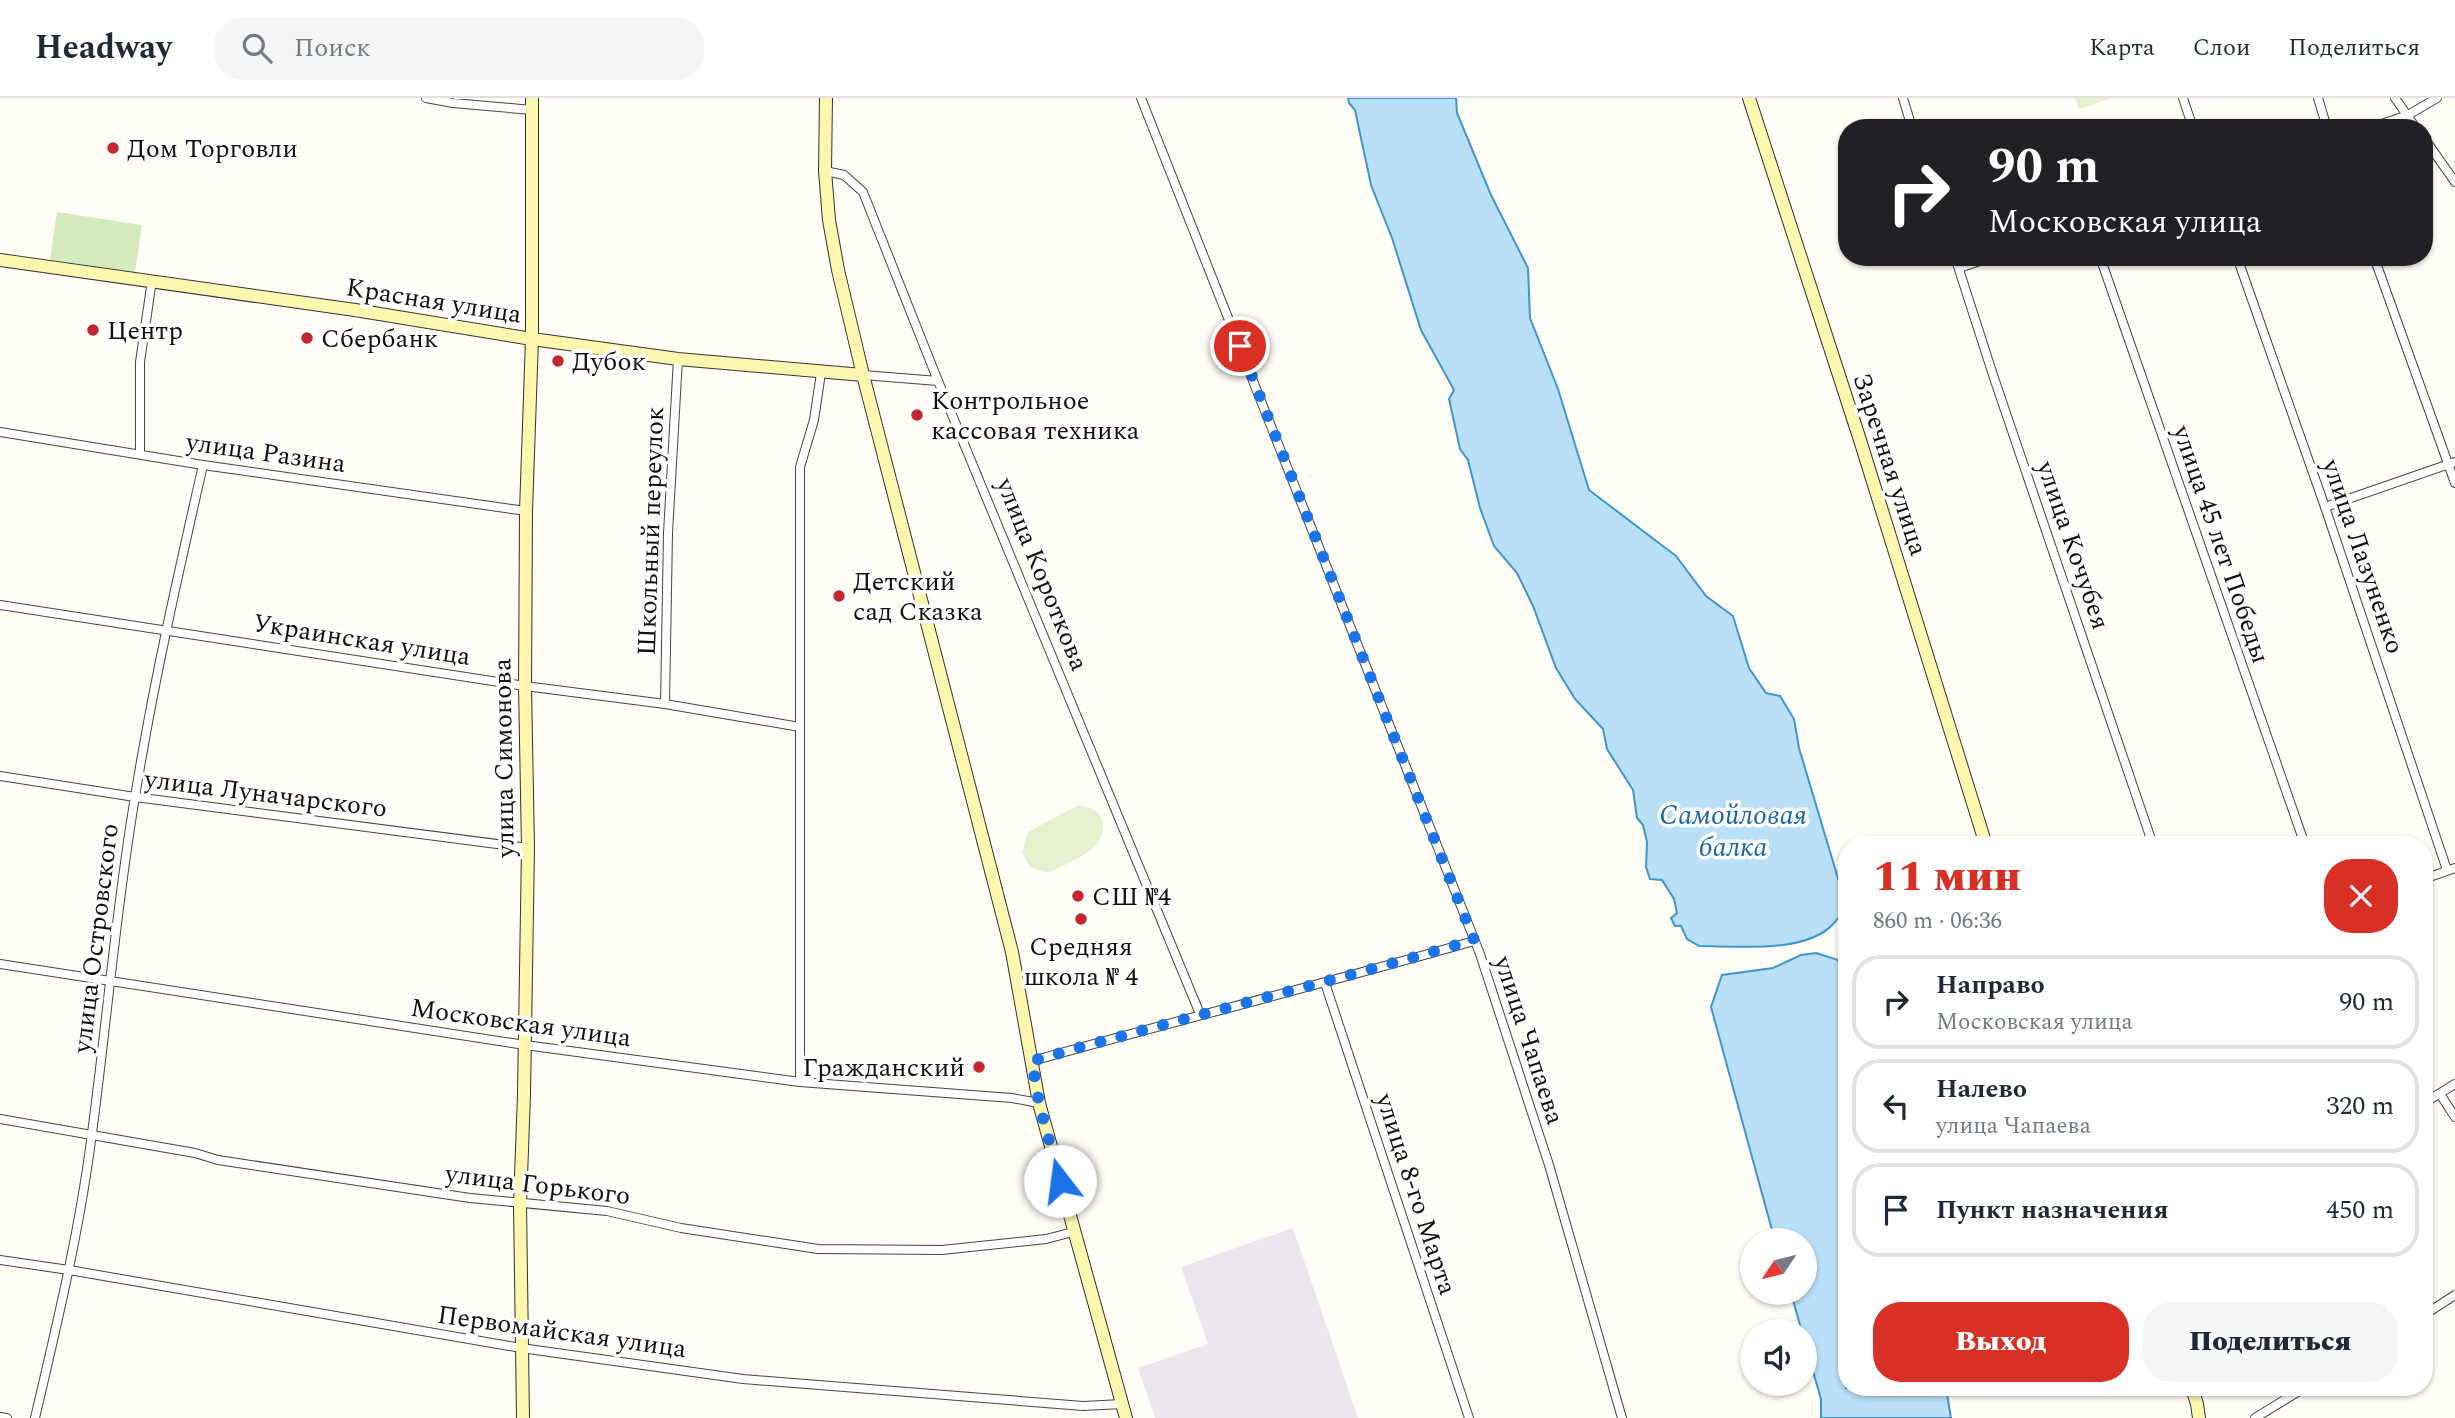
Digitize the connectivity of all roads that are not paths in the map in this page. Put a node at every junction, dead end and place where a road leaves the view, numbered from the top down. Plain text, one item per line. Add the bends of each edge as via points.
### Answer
1 (425, 98) edge
2 (826, 98) edge
3 (1141, 98) edge
4 (1749, 98) edge
5 (1903, 98) edge
6 (2183, 98) edge
7 (2318, 98) edge
8 (2395, 98) edge
9 (2437, 98) edge
10 (532, 104) edge
11 (2408, 115) junction
12 (1909, 119) edge
13 (2190, 119) edge
14 (2324, 119) edge
15 (2396, 119) edge
16 (2410, 119) edge
17 (2433, 151) edge
18 (825, 170) junction
19 (2455, 182) edge
20 (0, 260) edge
21 (1965, 266) edge
22 (2103, 266) edge
23 (2240, 266) edge
24 (2377, 266) edge
25 (1959, 268) joint
26 (152, 281) junction
27 (532, 339) junction
28 (678, 359) junction
29 (821, 373) junction
30 (863, 375) junction
31 (938, 381) junction
32 (0, 432) edge
33 (141, 454) junction
34 (2452, 463) edge
35 (203, 465) junction
36 (2455, 483) edge
37 (2325, 507) junction
38 (526, 511) junction
39 (0, 605) edge
40 (166, 630) junction
41 (525, 686) junction
42 (665, 704) junction
43 (800, 727) junction
44 (0, 776) edge
45 (135, 797) junction
46 (1983, 836) edge
47 (2150, 836) edge
48 (2302, 836) edge
49 (528, 848) junction
50 (2451, 869) edge
51 (2433, 876) edge
52 (1474, 940) junction
53 (0, 964) edge
54 (108, 981) junction
55 (1325, 983) junction
56 (1200, 1014) junction
57 (525, 1045) junction
58 (1032, 1061) junction
59 (800, 1082) junction
60 (2455, 1084) edge
61 (2440, 1094) junction
62 (2433, 1098) edge
63 (1039, 1103) junction
64 (2455, 1117) edge
65 (0, 1119) edge
66 (92, 1134) junction
67 (520, 1205) junction
68 (1073, 1232) junction
69 (0, 1260) edge
70 (69, 1270) junction
71 (2455, 1295) edge
72 (2433, 1309) edge
73 (521, 1348) junction
74 (2194, 1396) edge
75 (2291, 1396) edge
76 (1122, 1404) junction
77 (0, 1417) edge
78 (7, 1418) edge
79 (35, 1418) edge
80 (523, 1418) edge
81 (1126, 1418) edge
82 (1469, 1418) edge
83 (1622, 1418) edge
84 (2199, 1418) edge
85 (2255, 1418) edge

1 - 10 street
2 - 18 street
3 - 52 street, улица Чапаева
4 - 46 street, Заречная улица
5 - 12 street
6 - 13 street
7 - 14 street
8 - 11 street
9 - 11 street
10 - 27 street, улица Симонова
11 - 15 street
11 - 16 street
17 - 19 street
18 - 30 street via 833,245
18 - 31 street, улица Короткова via 844,175 863,192
20 - 26 street, Красная улица
21 - 25 street
22 - 48 street, улица 45 лет Победы
23 - 37 street, улица Лазуненко
24 - 34 street
25 - 47 street, улица Кочубея
26 - 27 street, Красная улица
26 - 33 street via 140,362
27 - 28 street, Красная улица
27 - 38 street, улица Симонова
28 - 29 street, Красная улица
28 - 42 street, Школьный переулок
29 - 30 street, Красная улица
29 - 43 street via 800,467
30 - 31 street
30 - 58 street via 1012,952
31 - 56 street, улица Короткова
32 - 33 street, улица Разина
33 - 35 street, улица Разина
34 - 36 street
34 - 37 street
35 - 38 street, улица Разина
35 - 40 street, улица Островского
37 - 50 street, улица Лазуненко
38 - 41 street, улица Симонова
39 - 40 street, Украинская улица
40 - 41 street, Украинская улица
40 - 45 street, улица Островского
41 - 42 street, Украинская улица
41 - 49 street, улица Симонова
42 - 43 street, Украинская улица
43 - 59 street
44 - 45 street, улица Луначарского
45 - 49 street, улица Луначарского
45 - 54 street, улица Островского
49 - 57 street, улица Симонова
50 - 51 street
52 - 55 street
52 - 83 street, улица Чапаева via 1549,1165
53 - 54 street, Московская улица
54 - 57 street, Московская улица
54 - 66 street, улица Островского
55 - 56 street
55 - 82 street, улица 8-го Марта
56 - 58 street
57 - 59 street, Московская улица
57 - 67 street, улица Симонова
58 - 63 street
59 - 63 street, Московская улица
60 - 61 street
61 - 62 street
61 - 64 street
63 - 68 street
65 - 66 street, улица Горького
66 - 67 street, улица Горького via 218,1160
66 - 70 street, улица Островского
67 - 68 street, улица Горького via 607,1212 818,1249 942,1250
67 - 73 street, улица Симонова
68 - 76 street
69 - 70 street, Первомайская улица
70 - 73 street, Первомайская улица
70 - 79 street, улица Островского
71 - 72 street
73 - 76 street, Первомайская улица via 743,1378 1083,1406
73 - 80 street, улица Симонова
74 - 84 street
75 - 85 street
76 - 81 street
77 - 78 street

